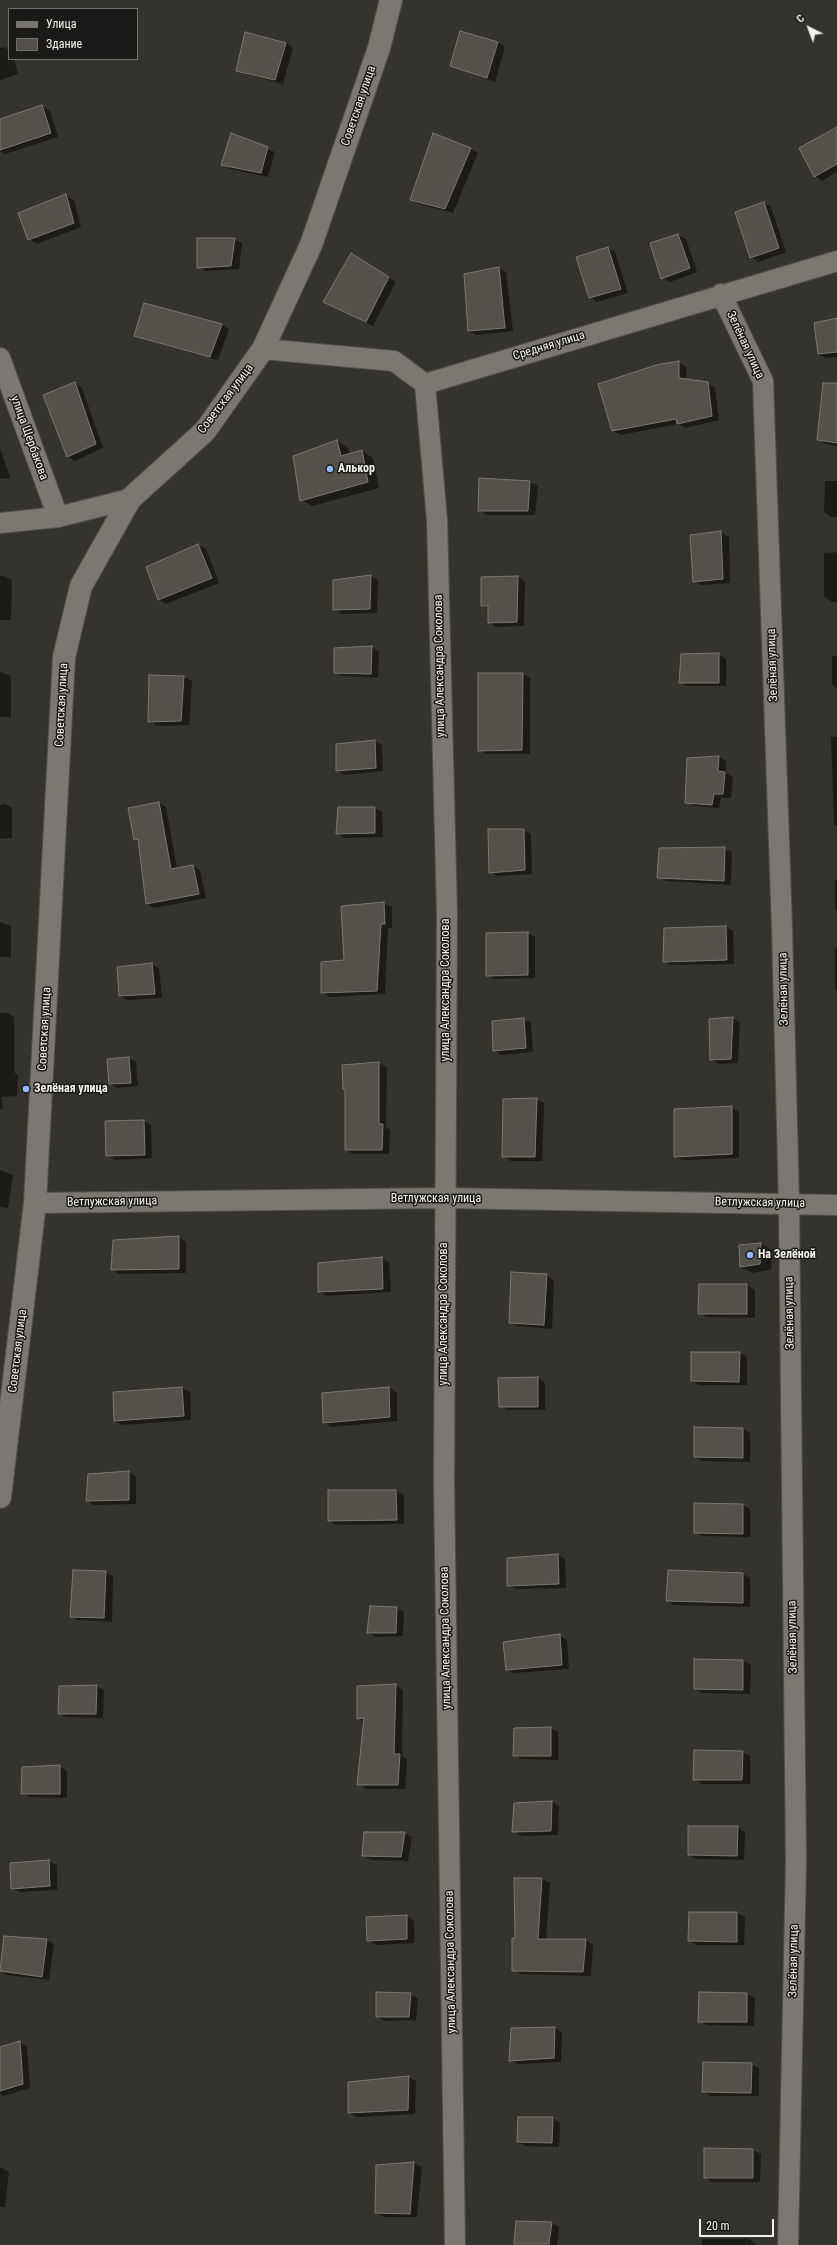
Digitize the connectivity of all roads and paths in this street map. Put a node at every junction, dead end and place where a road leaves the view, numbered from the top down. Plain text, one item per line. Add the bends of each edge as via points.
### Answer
1 (391, 0) edge
2 (837, 262) edge
3 (721, 294) junction
4 (263, 349) junction
5 (0, 358) edge
6 (425, 384) junction
7 (130, 499) junction
8 (58, 517) junction
9 (0, 523) edge
10 (444, 1198) junction
11 (36, 1203) junction
12 (789, 1203) junction
13 (837, 1205) edge
14 (0, 1497) edge
15 (455, 2245) edge
16 (788, 2245) edge

1 - 4 street, Советская улица via 379,48 311,245
2 - 3 street, Средняя улица
3 - 6 street, Средняя улица
3 - 12 street, Зелёная улица via 763,381
4 - 6 street via 394,361
4 - 7 street, Советская улица via 205,430
5 - 8 street, улица Щербакова
6 - 10 street, улица Александра Соколова via 437,520 447,914
7 - 8 street
7 - 11 street, Советская улица via 81,586 64,657
8 - 9 street
10 - 11 street, Ветлужская улица
10 - 12 street, Ветлужская улица
10 - 15 street, улица Александра Соколова via 444,1482
11 - 14 street, Советская улица
12 - 13 street, Ветлужская улица
12 - 16 street, Зелёная улица via 796,1861

